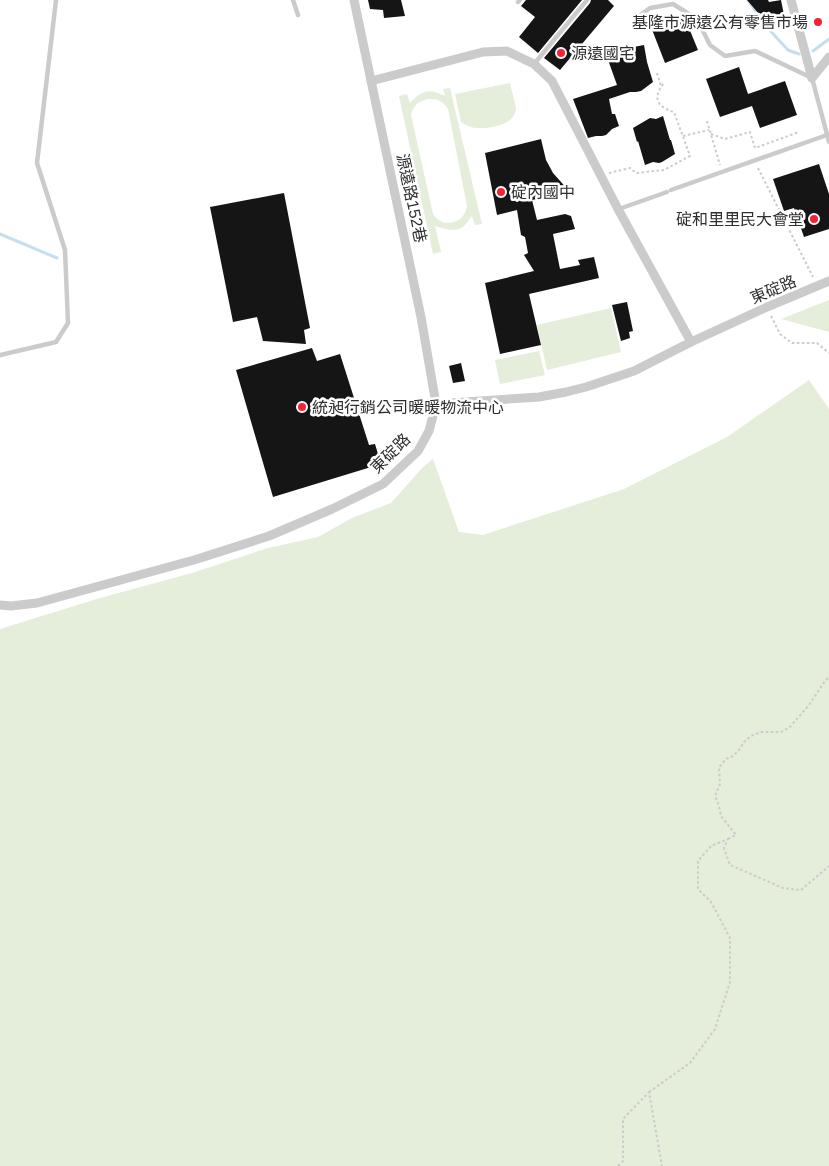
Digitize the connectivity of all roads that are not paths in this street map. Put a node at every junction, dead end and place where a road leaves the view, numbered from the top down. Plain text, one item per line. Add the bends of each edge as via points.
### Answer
1 (56, 0) edge
2 (293, 0) edge
3 (354, 0) edge
4 (586, 0) edge
5 (791, 0) edge
6 (298, 15) dead end
7 (636, 18) dead end
8 (829, 56) edge
9 (534, 64) junction
10 (812, 78) junction
11 (372, 80) junction
12 (827, 135) junction
13 (829, 142) edge
14 (618, 209) junction
15 (829, 281) edge
16 (691, 342) junction
17 (0, 355) edge
18 (436, 404) junction
19 (0, 605) edge

1 - 17 lane via 37,163 65,250 68,323 56,342
2 - 6 lane
3 - 11 street, 源遠路152巷
4 - 9 lane
5 - 10 street
7 - 10 lane via 650,8 673,4 696,18 710,45 725,56 755,51
8 - 10 street
9 - 11 street via 507,51 483,52
9 - 14 street via 552,81
10 - 12 lane
11 - 18 street, 源遠路152巷
12 - 13 lane
12 - 14 lane
14 - 16 street
15 - 16 street, 東碇路
16 - 18 street, 東碇路 via 634,372 566,392
18 - 19 street, 東碇路 via 429,430 418,451 382,484 332,509 269,536 194,560 37,603

